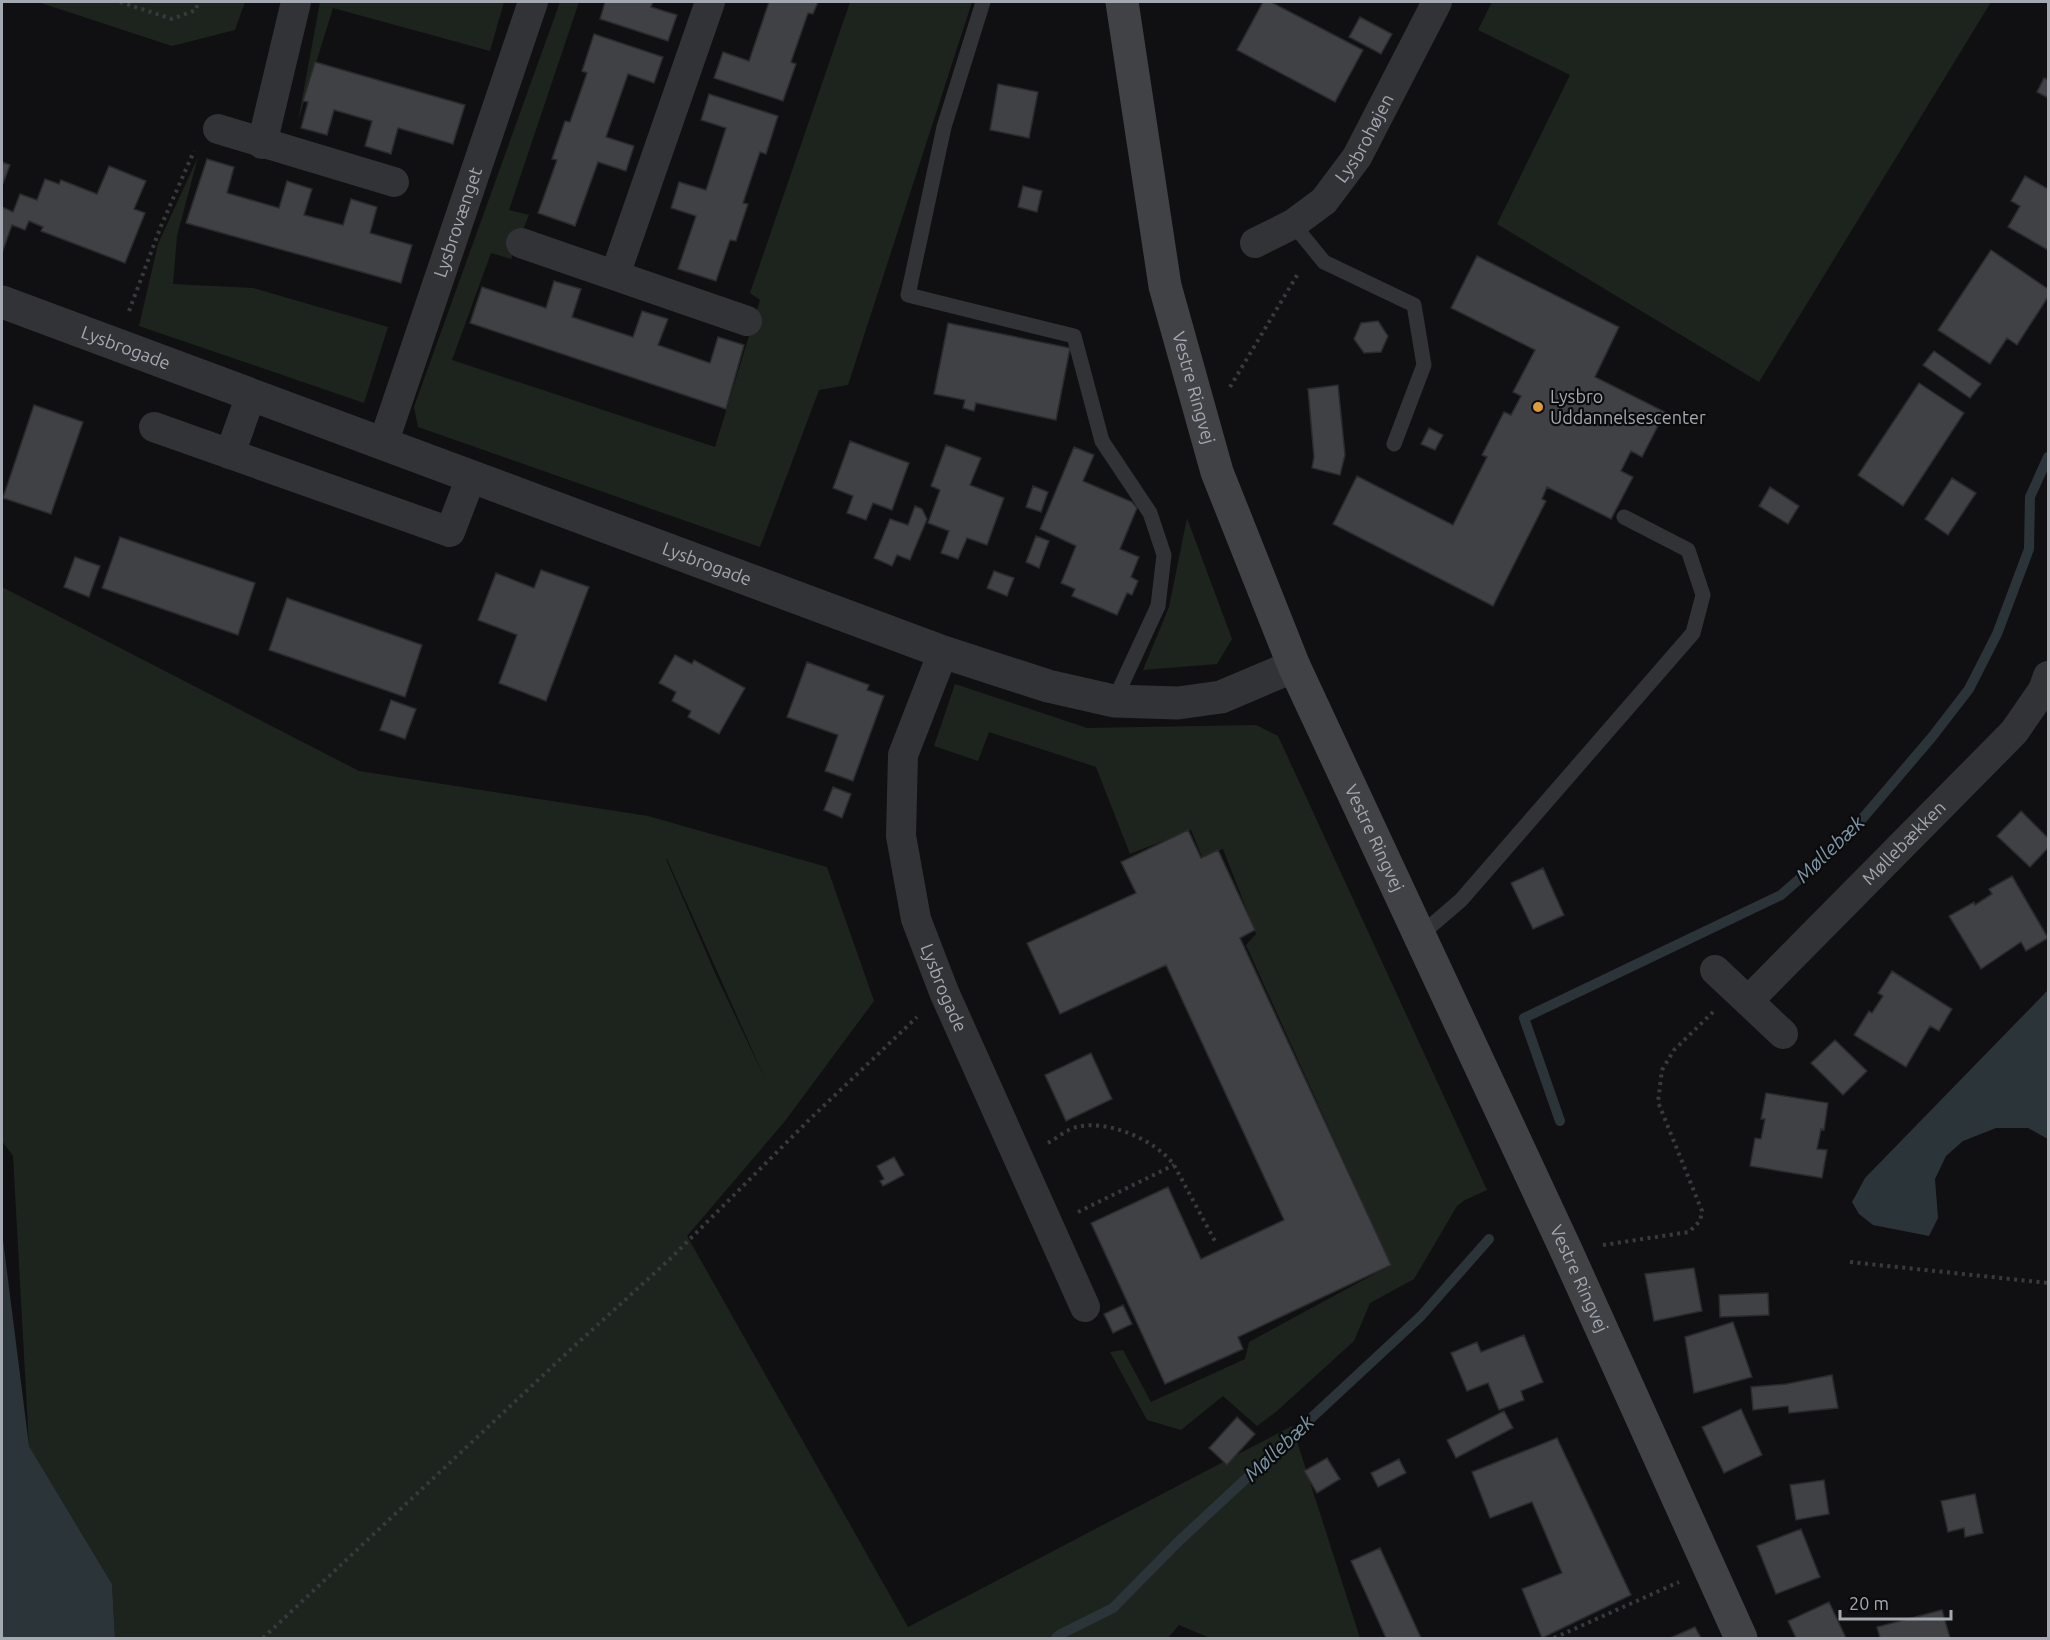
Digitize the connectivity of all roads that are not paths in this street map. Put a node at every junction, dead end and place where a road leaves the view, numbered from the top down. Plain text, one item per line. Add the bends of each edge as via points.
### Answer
1 (296, 2) edge
2 (533, 2) edge
3 (710, 2) edge
4 (983, 2) edge
5 (1122, 2) edge
6 (1437, 2) edge
7 (218, 129) road end
8 (262, 144) junction
9 (394, 182) dead end
10 (1293, 224) junction
11 (521, 243) dead end
12 (1255, 243) dead end
13 (615, 275) junction
14 (2, 302) edge
15 (747, 321) dead end
16 (250, 395) junction
17 (154, 427) dead end
18 (383, 444) junction
19 (1394, 444) dead end
20 (230, 454) junction
21 (471, 477) junction
22 (1624, 517) dead end
23 (943, 652) junction
24 (1294, 666) junction
25 (2049, 676) edge
26 (1114, 700) junction
27 (1418, 937) junction
28 (1715, 970) dead end
29 (1748, 1001) junction
30 (1783, 1034) dead end
31 (1084, 1307) dead end
32 (1741, 1638) edge

1 - 8 street
2 - 18 street, Lysbrovænget
3 - 13 street
4 - 26 lane via 944,127 908,295 1074,336 1102,441 1150,513 1164,555 1158,606
5 - 24 main road, Vestre Ringvej via 1165,286 1217,472
6 - 10 street, Lysbrohøjen via 1357,157 1324,201
7 - 8 street
8 - 9 street
10 - 12 street, Lysbrohøjen
10 - 19 lane via 1324,262 1414,305 1424,365
11 - 13 street
13 - 15 street
14 - 16 street, Lysbrogade
16 - 18 street, Lysbrogade
16 - 20 street
17 - 20 street
18 - 21 street, Lysbrogade
20 - 21 street via 450,532
21 - 23 street, Lysbrogade
22 - 27 lane via 1688,550 1703,595 1693,633 1461,900
23 - 26 street, Lysbrogade via 1048,686
23 - 31 street, Lysbrogade via 903,755 901,836 916,920
24 - 26 street, Lysbrogade via 1221,697 1178,703
24 - 27 main road, Vestre Ringvej
25 - 29 street, Møllebækken via 2014,732
27 - 32 main road, Vestre Ringvej via 1566,1250
28 - 29 street
29 - 30 street

